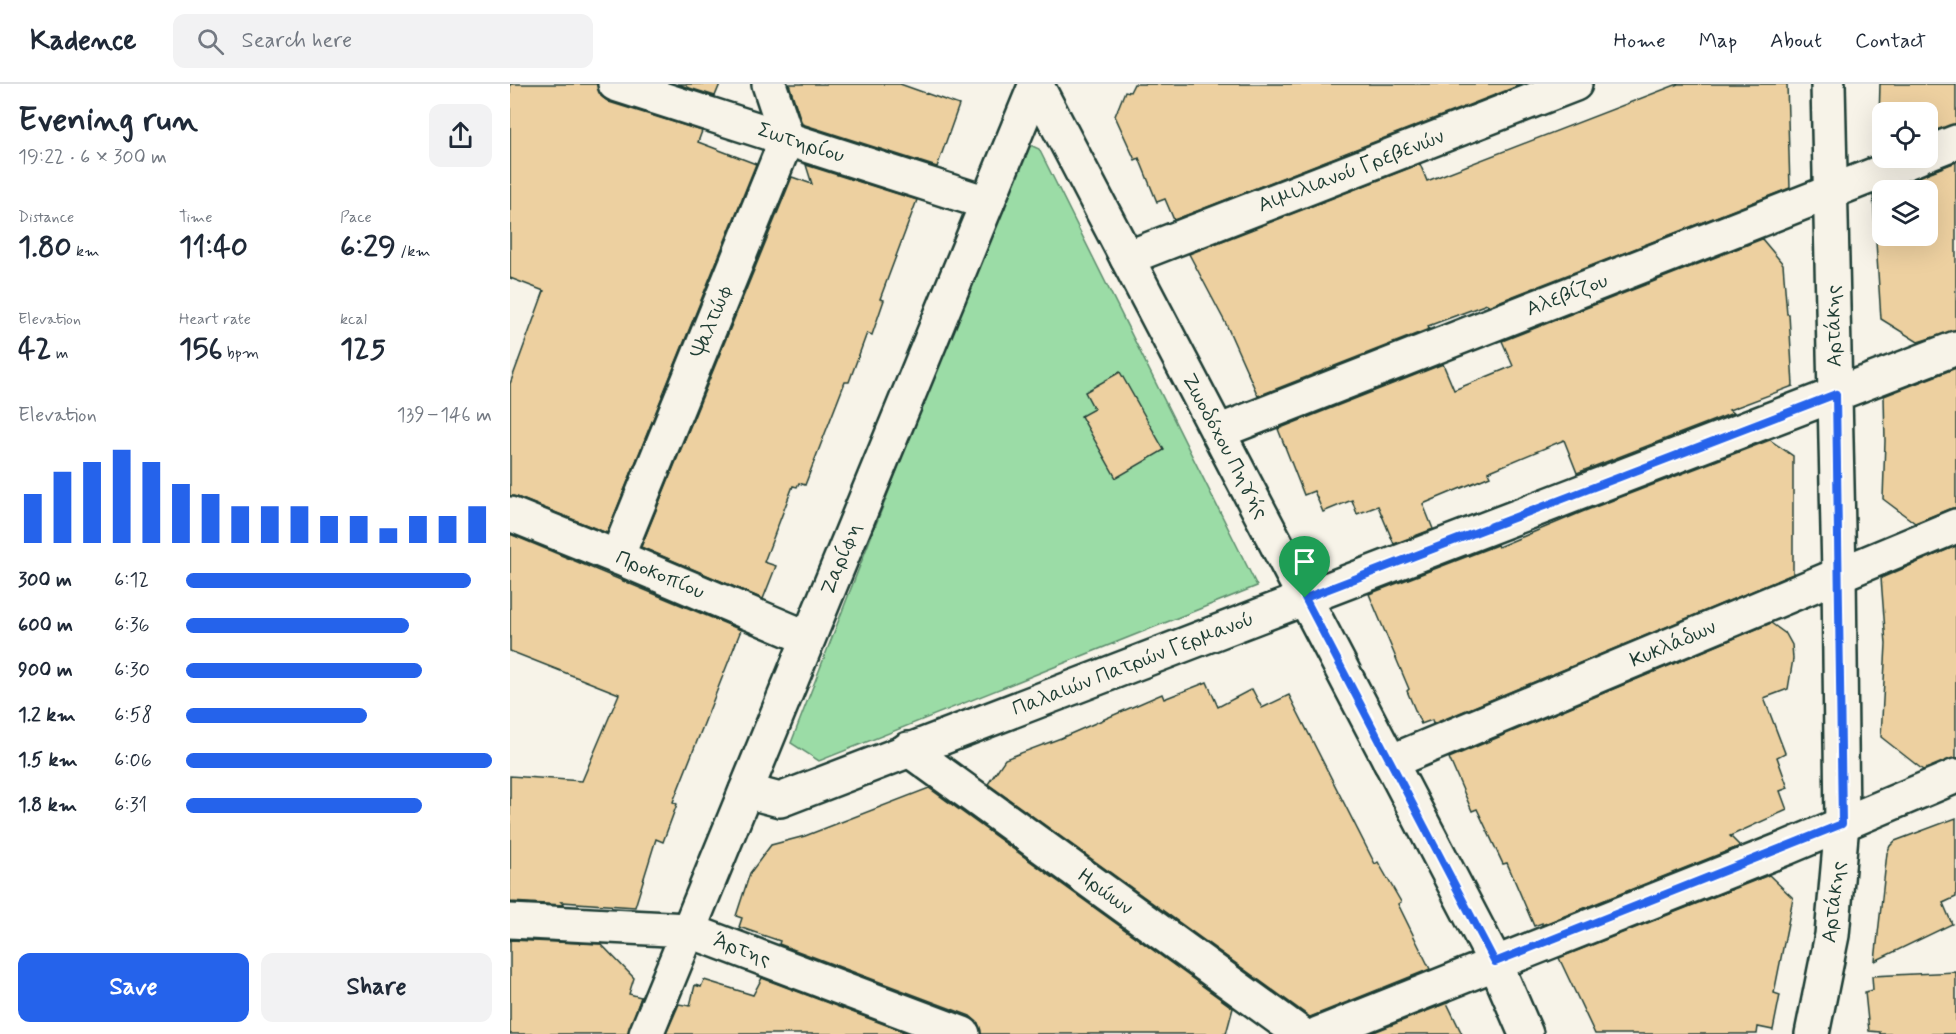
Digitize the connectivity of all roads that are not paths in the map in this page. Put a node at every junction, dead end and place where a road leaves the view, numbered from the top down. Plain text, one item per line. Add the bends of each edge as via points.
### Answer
1 (615, 84) edge
2 (769, 84) edge
3 (1037, 84) edge
4 (1575, 84) edge
5 (1828, 84) edge
6 (787, 138) junction
7 (1956, 142) edge
8 (1938, 149) edge
9 (1891, 168) edge
10 (1831, 191) junction
11 (987, 203) junction
12 (1126, 258) junction
13 (1956, 348) edge
14 (1836, 394) junction
15 (1218, 432) junction
16 (510, 514) edge
17 (1956, 526) edge
18 (617, 557) junction
19 (1839, 574) junction
20 (1305, 598) junction
21 (808, 638) junction
22 (908, 749) junction
23 (1390, 762) junction
24 (1956, 776) edge
25 (746, 791) junction
26 (1842, 824) junction
27 (510, 921) edge
28 (688, 930) junction
29 (1495, 962) junction
30 (646, 1034) edge
31 (963, 1034) edge
32 (1301, 1034) edge
33 (1318, 1034) edge
34 (1526, 1034) edge
35 (1812, 1034) edge

1 - 6 street, Σωτηρίου
2 - 6 street
3 - 11 street, Ζαρίφη
3 - 12 street, Ζωοδόχου Πηγής
4 - 12 street, Αιμιλιανού Γρεβενών
5 - 10 street, Αρτάκης
6 - 11 street, Σωτηρίου
6 - 18 street, Ψαλτώφ
7 - 8 street
9 - 10 street, Αλεβίζου
10 - 14 street, Αρτάκης
10 - 15 street, Αλεβίζου
11 - 21 street, Ζαρίφη
12 - 15 street, Ζωοδόχου Πηγής
13 - 14 street, Παλαιών Πατρών Γερμανού
14 - 19 street, Αρτάκης
14 - 20 street, Παλαιών Πατρών Γερμανού
15 - 20 street, Ζωοδόχου Πηγής
16 - 18 street, Προκοπίου
17 - 19 street, Κυκλάδων
18 - 21 street, Προκοπίου
19 - 23 street, Κυκλάδων
19 - 26 street, Αρτάκης
20 - 22 street, Παλαιών Πατρών Γερμανού
20 - 23 street, Ζωοδόχου Πηγής
21 - 25 street, Ζαρίφη
22 - 25 street, Παλαιών Πατρών Γερμανού via 780,800
22 - 32 street, Ηρώων
23 - 29 street, Ζωοδόχου Πηγής
24 - 26 street
25 - 28 street, Ζαρίφη
26 - 29 street
26 - 35 street, Αρτάκης via 1832,935
27 - 28 street, Άρτης
28 - 30 street, Ζαρίφη
28 - 31 street, Άρτης
29 - 33 street
29 - 34 street, Ζωοδόχου Πηγής

